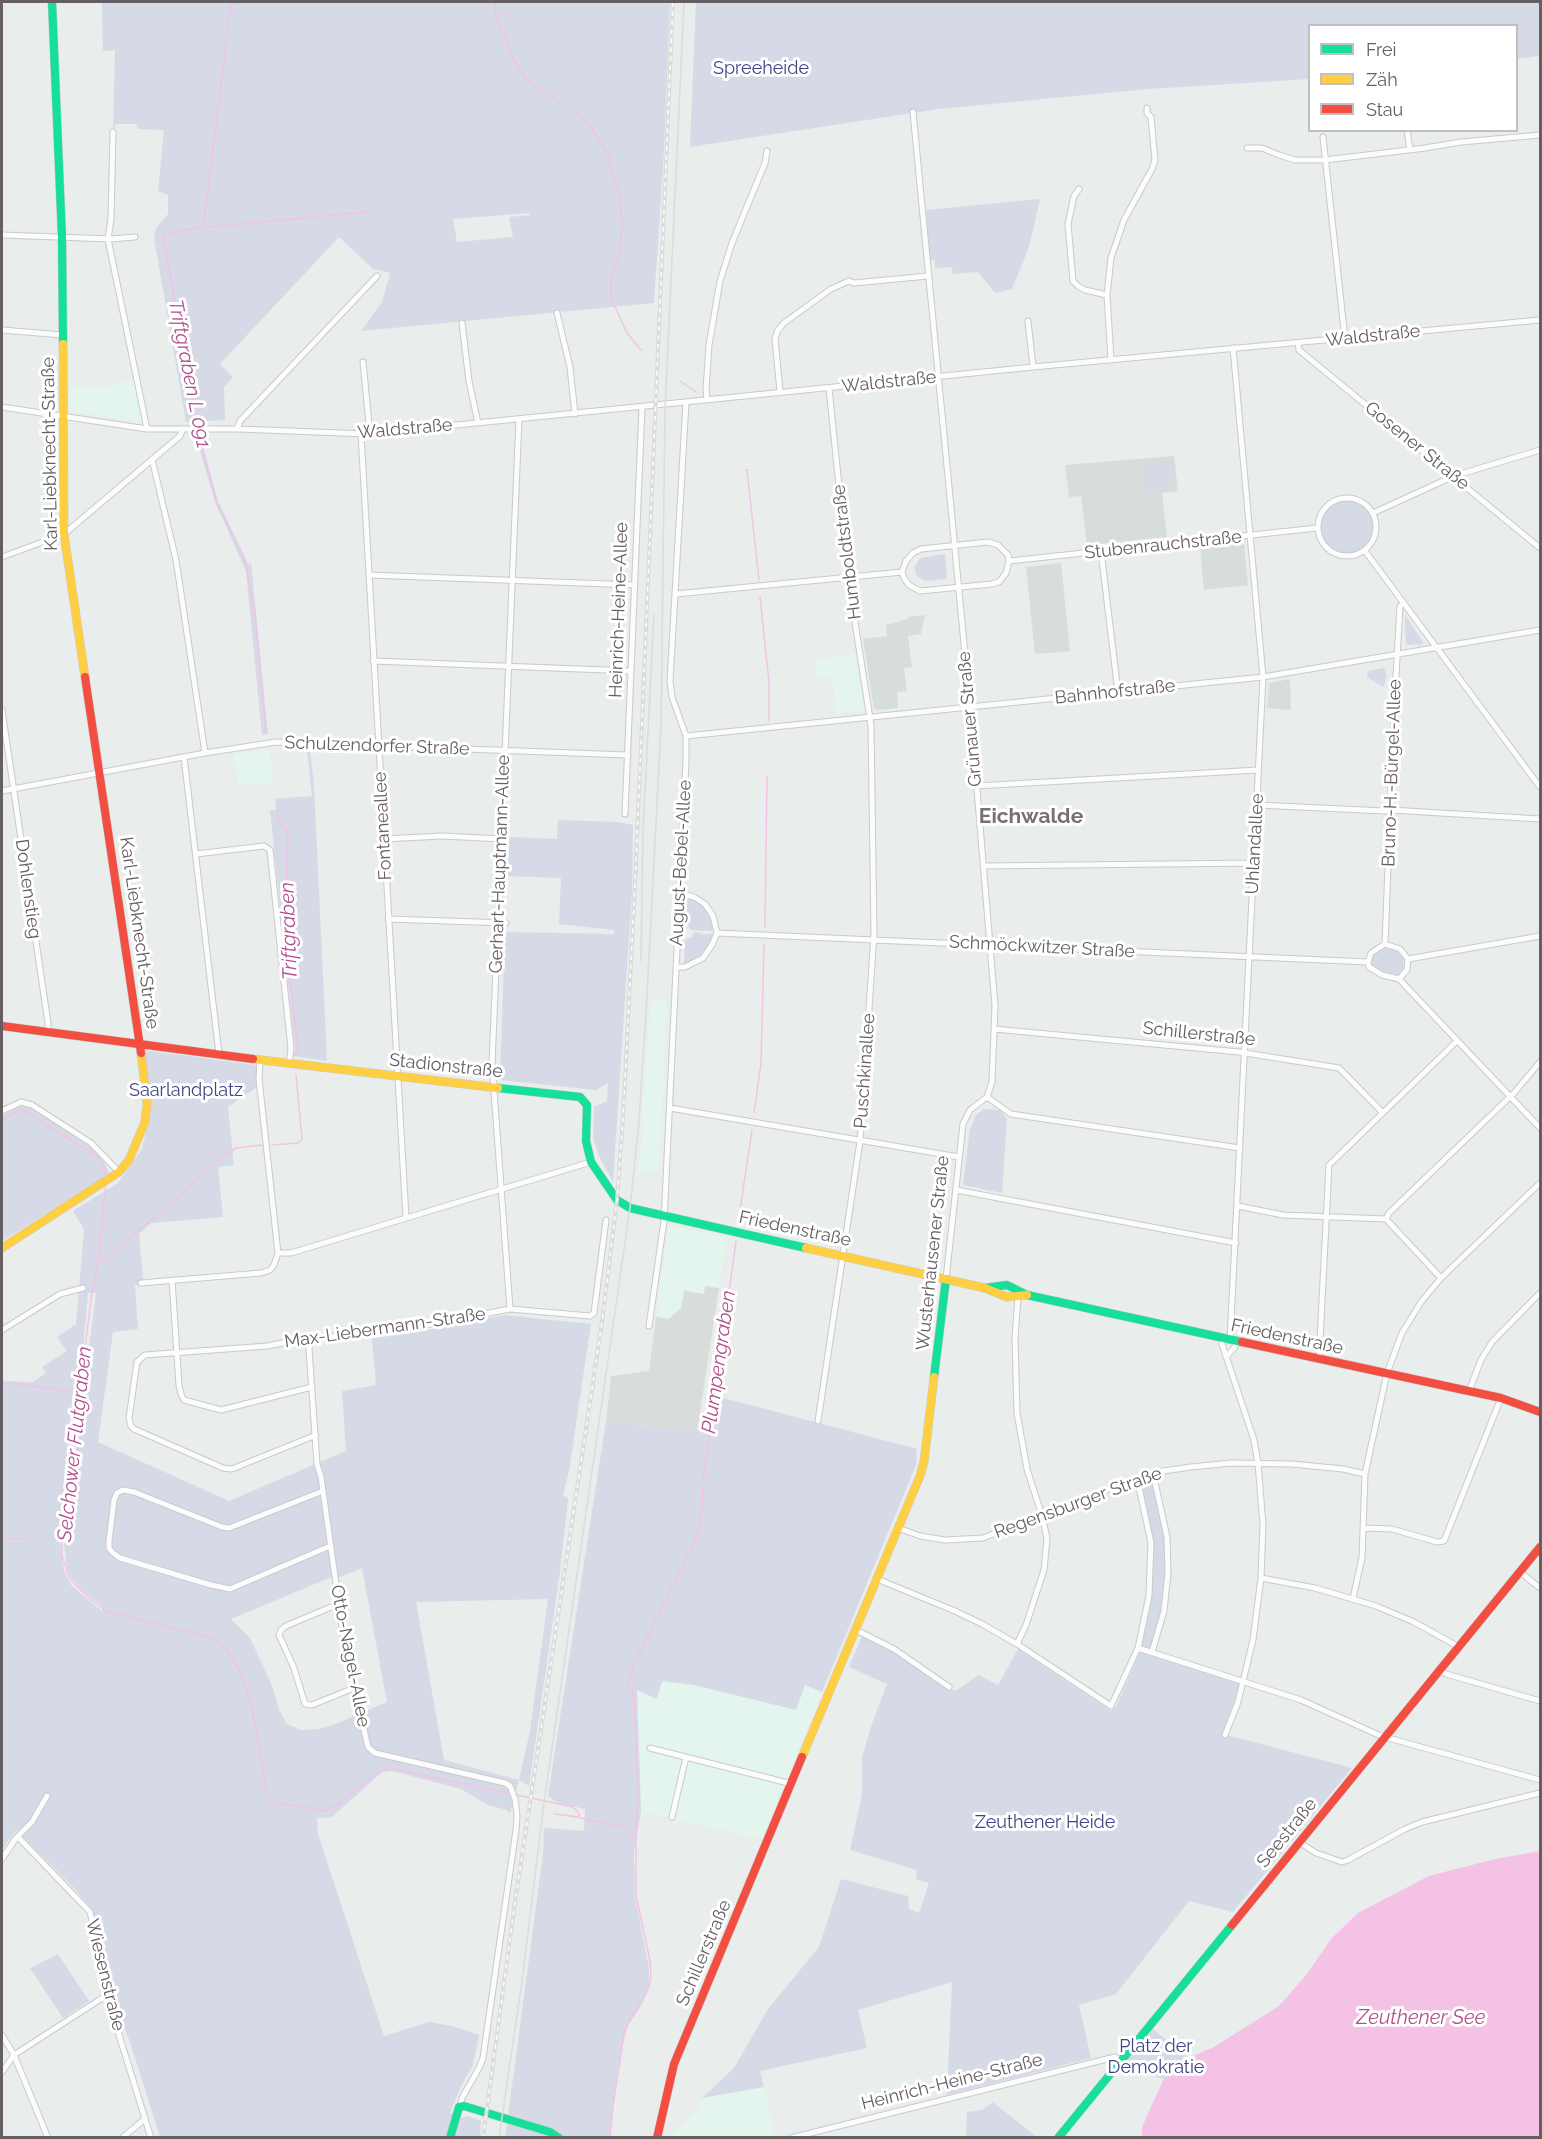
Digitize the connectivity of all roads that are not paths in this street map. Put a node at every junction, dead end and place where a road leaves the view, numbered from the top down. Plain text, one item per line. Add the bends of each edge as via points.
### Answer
1 (52, 2) edge
2 (1147, 108) dead end
3 (913, 112) dead end
4 (113, 132) dead end
5 (1407, 132) edge
6 (1540, 135) edge
7 (1323, 137) dead end
8 (1247, 148) dead end
9 (1410, 150) junction
10 (767, 151) dead end
11 (1325, 160) junction
12 (1079, 189) dead end
13 (2, 235) edge
14 (135, 237) dead end
15 (62, 238) junction
16 (108, 239) junction
17 (377, 276) dead end
18 (928, 276) junction
19 (1107, 295) junction
20 (556, 313) dead end
21 (1540, 320) edge
22 (1028, 321) dead end
23 (462, 323) dead end
24 (2, 330) edge
25 (62, 334) junction
26 (1345, 339) junction
27 (1298, 343) junction
28 (1233, 348) junction
29 (1111, 360) junction
30 (363, 362) dead end
31 (1032, 367) junction
32 (938, 377) junction
33 (829, 388) junction
34 (780, 392) junction
35 (707, 400) junction
36 (686, 402) junction
37 (2, 407) edge
38 (642, 407) junction
39 (575, 414) junction
40 (63, 417) junction
41 (519, 419) junction
42 (478, 423) junction
43 (147, 429) junction
44 (237, 429) junction
45 (183, 431) junction
46 (361, 434) junction
47 (370, 434) junction
48 (1540, 450) edge
49 (152, 459) junction
50 (1454, 476) junction
51 (1373, 513) junction
52 (1317, 528) junction
53 (64, 534) junction
54 (1250, 536) junction
55 (954, 545) junction
56 (1540, 548) edge
57 (1365, 550) junction
58 (1101, 551) junction
59 (2, 557) edge
60 (1009, 561) junction
61 (902, 572) junction
62 (369, 575) junction
63 (849, 577) junction
64 (513, 580) junction
65 (635, 585) junction
66 (958, 588) junction
67 (676, 594) junction
68 (1404, 603) junction
69 (1540, 630) edge
70 (1437, 648) junction
71 (1398, 654) junction
72 (373, 661) junction
73 (509, 666) junction
74 (632, 671) junction
75 (1263, 677) junction
76 (1118, 692) junction
77 (970, 706) junction
78 (2, 710) edge
79 (870, 717) junction
80 (686, 736) junction
81 (379, 745) junction
82 (505, 750) junction
83 (205, 753) junction
84 (628, 755) junction
85 (183, 758) junction
86 (1258, 770) junction
87 (100, 773) junction
88 (976, 786) junction
89 (1540, 787) edge
90 (14, 789) junction
91 (2, 791) edge
92 (1257, 805) junction
93 (1391, 810) junction
94 (624, 814) dead end
95 (1540, 819) edge
96 (384, 839) junction
97 (502, 839) junction
98 (196, 854) junction
99 (1254, 863) junction
100 (983, 866) junction
101 (680, 893) junction
102 (388, 919) junction
103 (498, 923) junction
104 (506, 923) dead end
105 (717, 933) junction
106 (1540, 936) edge
107 (874, 939) junction
108 (1385, 944) junction
109 (991, 945) junction
110 (1250, 957) junction
111 (1408, 959) junction
112 (1368, 962) junction
113 (676, 966) junction
114 (1400, 980) junction
115 (2, 1026) edge
116 (994, 1029) junction
117 (48, 1032) junction
118 (1457, 1041) junction
119 (140, 1044) junction
120 (1245, 1053) junction
121 (219, 1054) junction
122 (260, 1060) junction
123 (1540, 1062) edge
124 (289, 1064) junction
125 (397, 1076) junction
126 (493, 1087) junction
127 (987, 1097) junction
128 (1511, 1097) junction
129 (670, 1108) junction
130 (2, 1111) edge
131 (1382, 1113) junction
132 (1540, 1128) edge
133 (860, 1141) junction
134 (1240, 1148) junction
135 (959, 1157) junction
136 (591, 1162) junction
137 (119, 1172) junction
138 (1540, 1183) edge
139 (501, 1189) junction
140 (956, 1190) junction
141 (1238, 1206) junction
142 (664, 1216) junction
143 (406, 1217) junction
144 (1327, 1217) junction
145 (1386, 1219) junction
146 (606, 1220) dead end
147 (1236, 1243) junction
148 (2, 1248) edge
149 (279, 1253) junction
150 (843, 1255) junction
151 (1441, 1278) junction
152 (946, 1279) junction
153 (172, 1280) junction
154 (141, 1283) dead end
155 (986, 1287) junction
156 (83, 1288) dead end
157 (1540, 1293) edge
158 (1027, 1295) junction
159 (1018, 1297) junction
160 (510, 1309) junction
161 (649, 1326) dead end
162 (2, 1330) edge
163 (1230, 1340) junction
164 (311, 1341) junction
165 (177, 1353) junction
166 (1226, 1357) junction
167 (1319, 1359) junction
168 (1387, 1374) junction
169 (312, 1387) junction
170 (1469, 1391) junction
171 (1501, 1398) junction
172 (1540, 1412) edge
173 (818, 1421) dead end
174 (316, 1435) junction
175 (925, 1452) joint
176 (1258, 1463) junction
177 (1153, 1473) junction
178 (1365, 1474) junction
179 (1137, 1478) junction
180 (323, 1491) junction
181 (1042, 1516) junction
182 (898, 1528) junction
183 (1364, 1528) junction
184 (330, 1546) junction
185 (1540, 1547) edge
186 (1520, 1572) junction
187 (1261, 1578) junction
188 (877, 1579) junction
189 (1540, 1588) edge
190 (1353, 1598) junction
191 (339, 1606) junction
192 (856, 1630) junction
193 (1017, 1644) junction
194 (1459, 1647) junction
195 (1138, 1648) junction
196 (1152, 1652) junction
197 (1440, 1671) junction
198 (1243, 1681) junction
199 (949, 1687) dead end
200 (354, 1688) junction
201 (1540, 1701) edge
202 (1225, 1735) dead end
203 (1385, 1737) junction
204 (650, 1748) dead end
205 (686, 1757) junction
206 (1540, 1780) edge
207 (792, 1784) junction
208 (1540, 1793) edge
209 (47, 1796) dead end
210 (672, 1817) dead end
211 (18, 1837) junction
212 (1299, 1842) junction
213 (2, 1859) edge
214 (110, 1993) junction
215 (2, 2035) edge
216 (14, 2055) junction
217 (1120, 2060) junction
218 (2, 2072) edge
219 (460, 2106) junction
220 (145, 2119) junction
221 (48, 2138) edge
222 (122, 2138) edge
223 (151, 2138) edge
224 (450, 2138) edge
225 (559, 2138) edge
226 (657, 2138) edge
227 (791, 2138) edge
228 (1058, 2138) edge

1 - 15 street, Karl-Liebknecht-Straße
2 - 19 street via 1155,160 1116,239
3 - 18 street, Grünauer Straße
4 - 16 street
5 - 9 street
6 - 9 street
7 - 11 street
8 - 11 street via 1262,148 1295,160
9 - 11 street
10 - 35 street via 720,281 709,345
11 - 26 street
12 - 19 street via 1068,224 1071,273 1078,286
13 - 15 street
14 - 16 street
15 - 16 street
15 - 25 street, Karl-Liebknecht-Straße
16 - 43 street
17 - 44 street via 240,421
18 - 32 street, Grünauer Straße
18 - 34 street via 849,281 831,289 784,323 775,338
19 - 29 street
20 - 39 street via 570,367
21 - 26 street, Waldstraße
22 - 31 street
23 - 42 street
24 - 25 street
25 - 40 street, Karl-Liebknecht-Straße
26 - 27 street, Waldstraße
27 - 28 street, Waldstraße
27 - 50 street, Gosener Straße via 1299,350
28 - 29 street, Waldstraße
28 - 54 street, Uhlandallee
29 - 31 street, Waldstraße
30 - 47 street
31 - 32 street, Waldstraße
32 - 33 street, Waldstraße
32 - 55 street, Grünauer Straße
33 - 34 street, Waldstraße
33 - 63 street, Humboldtstraße
34 - 35 street, Waldstraße
35 - 36 street, Waldstraße
36 - 38 street, Waldstraße
36 - 67 street, August-Bebel-Allee
37 - 40 street, Waldstraße
38 - 39 street, Waldstraße
38 - 65 street, Heinrich-Heine-Allee
39 - 41 street, Waldstraße
40 - 43 street, Waldstraße
40 - 53 street, Karl-Liebknecht-Straße
41 - 42 street, Waldstraße
41 - 64 street, Gerhart-Hauptmann-Allee
42 - 47 street, Waldstraße
43 - 45 street, Waldstraße
44 - 45 street, Waldstraße
44 - 46 street, Waldstraße
45 - 49 street
46 - 47 street, Waldstraße
46 - 62 street, Fontaneallee
48 - 50 street
49 - 53 street
49 - 83 street via 176,560
50 - 51 street
50 - 56 street, Gosener Straße
51 - 52 street via 1357,499 1337,499 1323,510
51 - 57 street via 1375,535
52 - 54 street, Stubenrauchstraße
52 - 57 street via 1321,542 1333,553 1352,556
53 - 59 street
53 - 87 street, Karl-Liebknecht-Straße
54 - 58 street, Stubenrauchstraße
54 - 75 street, Uhlandallee
55 - 60 street via 993,543 1003,549
55 - 61 street via 913,553
55 - 66 street, Grünauer Straße
57 - 68 street
58 - 60 street, Stubenrauchstraße
58 - 76 street
60 - 66 street via 999,582
61 - 63 street
61 - 66 street via 909,585 921,591
62 - 64 street
62 - 72 street, Fontaneallee
63 - 67 street
63 - 79 street, Humboldtstraße
64 - 65 street
64 - 73 street, Gerhart-Hauptmann-Allee
65 - 74 street, Heinrich-Heine-Allee
66 - 77 street, Grünauer Straße
67 - 80 street, August-Bebel-Allee via 671,689
68 - 70 street
68 - 71 street, Bruno-H.-Bürgel-Allee via 1400,606
69 - 70 street, Bahnhofstraße
70 - 71 street, Bahnhofstraße
70 - 89 street
71 - 75 street, Bahnhofstraße
71 - 93 street, Bruno-H.-Bürgel-Allee
72 - 73 street
72 - 81 street, Fontaneallee
73 - 74 street
73 - 82 street, Gerhart-Hauptmann-Allee
74 - 84 street, Heinrich-Heine-Allee
75 - 76 street, Bahnhofstraße
75 - 86 street, Uhlandallee
76 - 77 street, Bahnhofstraße
77 - 79 street, Bahnhofstraße
77 - 88 street, Grünauer Straße
78 - 90 street, Dohlenstieg
79 - 80 street, Bahnhofstraße
79 - 107 street, Puschkinallee
80 - 101 street, August-Bebel-Allee
81 - 82 street, Schulzendorfer Straße
81 - 83 street, Schulzendorfer Straße via 270,742
81 - 96 street, Fontaneallee
82 - 84 street, Schulzendorfer Straße
82 - 97 street, Gerhart-Hauptmann-Allee
83 - 85 street, Schulzendorfer Straße
84 - 94 street, Heinrich-Heine-Allee
85 - 87 street, Schulzendorfer Straße
85 - 98 street
86 - 88 street
86 - 92 street, Uhlandallee
87 - 90 street, Schulzendorfer Straße
87 - 119 street, Karl-Liebknecht-Straße
88 - 100 street, Grünauer Straße
90 - 91 street, Schulzendorfer Straße
90 - 117 street, Dohlenstieg
92 - 93 street
92 - 99 street, Uhlandallee
93 - 95 street
93 - 108 street, Bruno-H.-Bürgel-Allee
96 - 97 street
96 - 102 street, Fontaneallee
97 - 103 street, Gerhart-Hauptmann-Allee
98 - 121 street
98 - 124 street via 264,846 270,850 291,1048
99 - 100 street
99 - 110 street, Uhlandallee
100 - 109 street, Grünauer Straße
101 - 105 street via 705,904
101 - 113 street, August-Bebel-Allee
102 - 103 street
102 - 125 street, Fontaneallee
103 - 104 street
103 - 126 street, Gerhart-Hauptmann-Allee
105 - 107 street, Schmöckwitzer Straße
105 - 113 street via 703,958
106 - 111 street
107 - 109 street, Schmöckwitzer Straße
107 - 133 street, Puschkinallee
108 - 111 street via 1400,949
108 - 112 street via 1374,950
109 - 110 street, Schmöckwitzer Straße
109 - 116 street, Grünauer Straße
110 - 112 street, Schmöckwitzer Straße
110 - 120 street, Uhlandallee
111 - 114 street
112 - 114 street via 1373,971
113 - 129 street, August-Bebel-Allee
114 - 118 street
115 - 117 street, Stadionstraße
116 - 120 street, Schillerstraße
116 - 127 street, Grünauer Straße via 992,1081
117 - 119 street, Stadionstraße
118 - 128 street
118 - 131 street
119 - 121 street, Stadionstraße
119 - 137 street, Karl-Liebknecht-Straße via 147,1095 145,1121 136,1146
120 - 131 street, Schillerstraße via 1339,1068
120 - 134 street, Uhlandallee
121 - 122 street, Stadionstraße
122 - 124 street, Stadionstraße
122 - 149 street
123 - 128 street
124 - 125 street, Stadionstraße
125 - 126 street, Stadionstraße
125 - 143 street, Fontaneallee
126 - 136 street, Stadionstraße via 580,1097 587,1105 586,1141
126 - 139 street, Gerhart-Hauptmann-Allee
127 - 134 street via 1011,1114
127 - 135 street, Wusterhausener Straße via 967,1114
128 - 132 street
128 - 145 street
129 - 133 street
129 - 142 street, August-Bebel-Allee
130 - 137 street via 21,1102 32,1105 91,1143
131 - 144 street via 1330,1163
133 - 135 street
133 - 150 street, Puschkinallee
134 - 141 street, Uhlandallee
135 - 140 street, Wusterhausener Straße
136 - 139 street
136 - 142 street, Friedenstraße via 625,1206
137 - 148 street, Karl-Liebknecht-Straße
138 - 151 street
139 - 143 street
139 - 160 street, Gerhart-Hauptmann-Allee
140 - 147 street
140 - 152 street, Wusterhausener Straße
141 - 144 street via 1283,1215
141 - 147 street, Uhlandallee
142 - 150 street, Friedenstraße
142 - 161 street, August-Bebel-Allee
143 - 149 street
144 - 145 street
144 - 167 street
145 - 151 street
146 - 160 street, Max-Liebermann-Straße via 592,1315
147 - 163 street, Uhlandallee
149 - 153 street via 272,1268 263,1272
150 - 152 street, Friedenstraße
150 - 173 street, Puschkinallee
151 - 168 street via 1407,1322
152 - 155 street, Friedenstraße
152 - 175 street, Wusterhausener Straße
153 - 154 street
153 - 165 street
155 - 158 street, Friedenstraße via 1007,1285
155 - 159 street, Friedenstraße via 1001,1295
156 - 162 street via 60,1294
157 - 170 street via 1492,1342
158 - 159 street, Friedenstraße
158 - 163 street, Friedenstraße
159 - 181 street via 1017,1413 1027,1469
160 - 164 street, Max-Liebermann-Straße via 405,1329
163 - 166 street via 1235,1347
163 - 166 street via 1222,1344
163 - 167 street, Friedenstraße
164 - 165 street, Max-Liebermann-Straße via 299,1339 267,1346
164 - 169 street, Otto-Nagel-Allee
165 - 169 street via 182,1397 211,1408 225,1409
165 - 174 street, Max-Liebermann-Straße via 144,1355 138,1360 129,1418 134,1429 228,1469
166 - 176 street
167 - 168 street, Friedenstraße
168 - 170 street, Friedenstraße
168 - 178 street
169 - 174 street, Otto-Nagel-Allee
170 - 171 street, Friedenstraße
171 - 172 street, Friedenstraße
171 - 183 street via 1444,1541 1392,1529
174 - 180 street, Otto-Nagel-Allee
175 - 182 street, Schillerstraße via 920,1476
176 - 177 street, Regensburger Straße
176 - 178 street, Regensburger Straße via 1324,1466
176 - 187 street via 1263,1525
177 - 179 street, Regensburger Straße
177 - 196 street via 1167,1537 1168,1562 1164,1611
178 - 183 street
179 - 181 street, Regensburger Straße
179 - 195 street via 1151,1560 1149,1596
180 - 184 street, Otto-Nagel-Allee
180 - 184 street via 229,1528 123,1490 114,1500 109,1541 120,1558 230,1589
181 - 182 street, Regensburger Straße via 975,1539 945,1540
181 - 193 street via 1047,1538 1044,1570
182 - 188 street, Schillerstraße
183 - 190 street
184 - 191 street, Otto-Nagel-Allee
185 - 186 street, Seestraße
186 - 189 street
186 - 194 street, Seestraße
187 - 190 street
187 - 198 street via 1254,1638
188 - 192 street, Schillerstraße
188 - 193 street via 955,1611
190 - 194 street via 1396,1613
191 - 200 street, Otto-Nagel-Allee
191 - 200 street via 286,1626 279,1635 305,1704 312,1705
192 - 199 street via 891,1647
192 - 207 street, Schillerstraße
193 - 195 street via 1111,1706
194 - 197 street, Seestraße
195 - 196 street
196 - 198 street
197 - 201 street
197 - 203 street, Seestraße
198 - 202 street
198 - 203 street via 1301,1700
200 - 219 street, Otto-Nagel-Allee via 371,1751 505,1783 514,1794 516,1830 483,2058
203 - 206 street
203 - 212 street, Seestraße
204 - 205 street
205 - 207 street
205 - 210 street
207 - 226 street, Schillerstraße via 674,2064
208 - 212 street via 1422,1822 1341,1862
209 - 211 street
211 - 213 street
211 - 214 street, Wiesenstraße via 88,1909
212 - 217 street, Seestraße
214 - 216 street
214 - 220 street, Wiesenstraße
215 - 216 street
216 - 218 street
216 - 221 street
217 - 227 street, Heinrich-Heine-Straße via 1115,2057
217 - 228 street, Seestraße
219 - 224 street
219 - 225 street
220 - 222 street
220 - 223 street, Wiesenstraße

